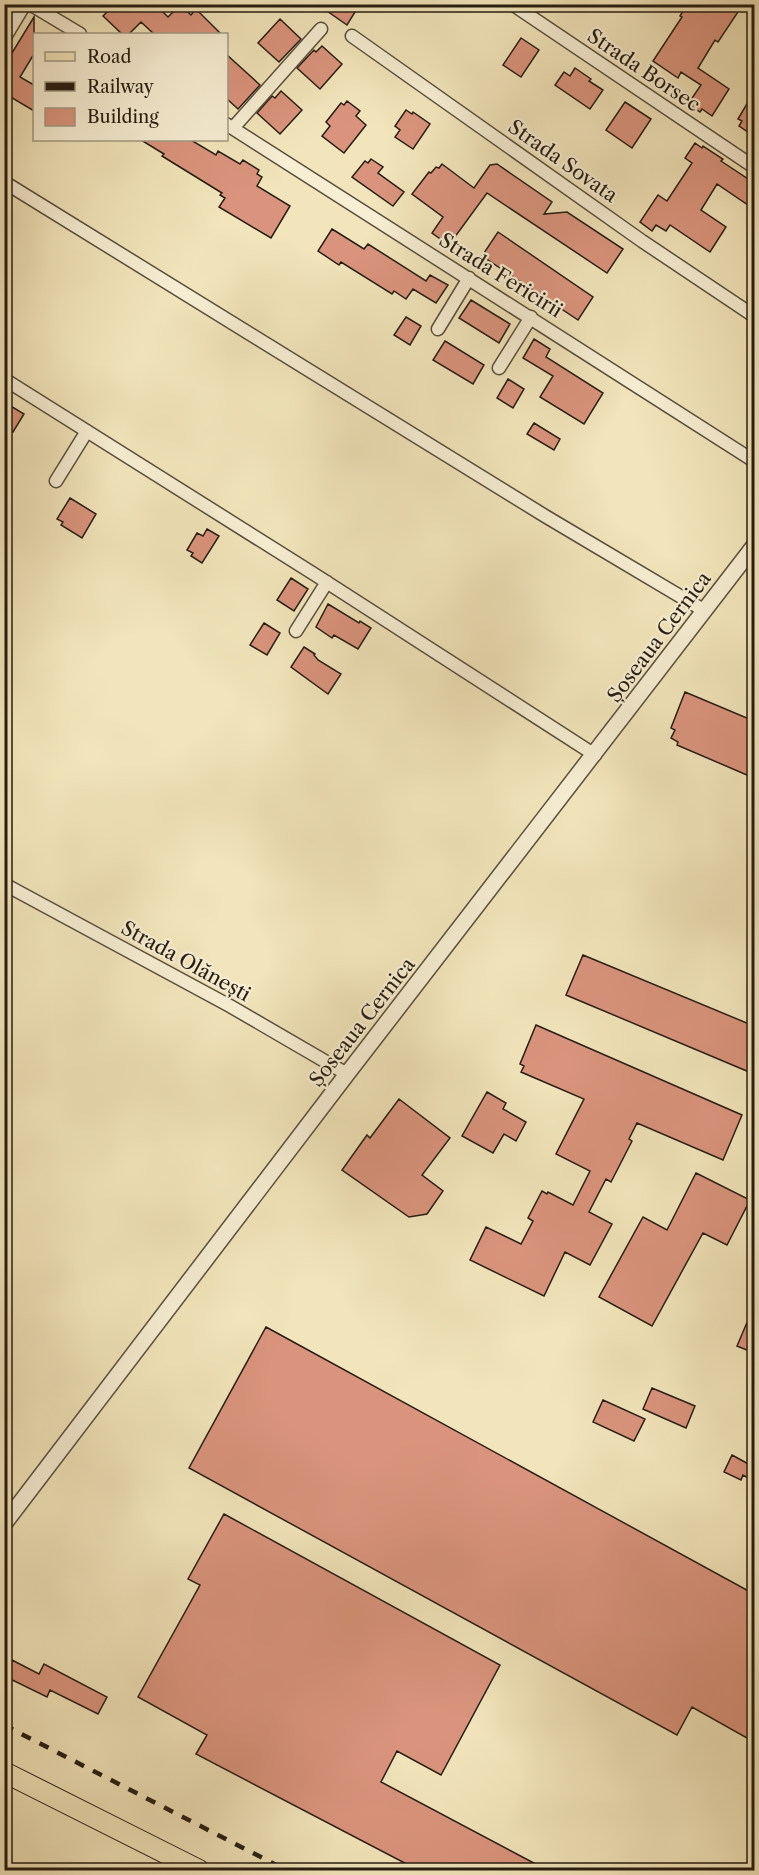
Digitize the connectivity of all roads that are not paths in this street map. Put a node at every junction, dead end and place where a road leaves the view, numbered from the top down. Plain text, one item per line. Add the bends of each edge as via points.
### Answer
1 (26, 4) edge
2 (30, 4) edge
3 (512, 4) edge
4 (321, 29) dead end
5 (78, 33) edge
6 (352, 36) dead end
7 (4, 39) edge
8 (230, 126) edge
9 (754, 167) edge
10 (4, 182) edge
11 (470, 278) junction
12 (754, 316) edge
13 (531, 317) junction
14 (438, 329) dead end
15 (499, 368) dead end
16 (4, 379) edge
17 (87, 431) junction
18 (754, 461) edge
19 (56, 481) dead end
20 (754, 546) edge
21 (327, 582) junction
22 (705, 611) junction
23 (296, 631) dead end
24 (595, 755) junction
25 (4, 884) edge
26 (347, 1074) junction
27 (4, 1524) edge
28 (4, 1772) edge
29 (199, 1870) edge

1 - 7 street
2 - 5 street
3 - 9 street, Strada Borsec
4 - 8 street
6 - 12 street, Strada Sovata
8 - 11 street, Strada Fericirii
10 - 22 street
11 - 13 street, Strada Fericirii
11 - 14 street
13 - 15 street
13 - 18 street, Strada Fericirii
16 - 17 street
17 - 19 street
17 - 21 street
20 - 22 street, Șoseaua Cernica
21 - 23 street
21 - 24 street
22 - 24 street, Șoseaua Cernica
24 - 26 street, Șoseaua Cernica
25 - 26 street, Strada Olănești
26 - 27 street, Șoseaua Cernica
28 - 29 main road

